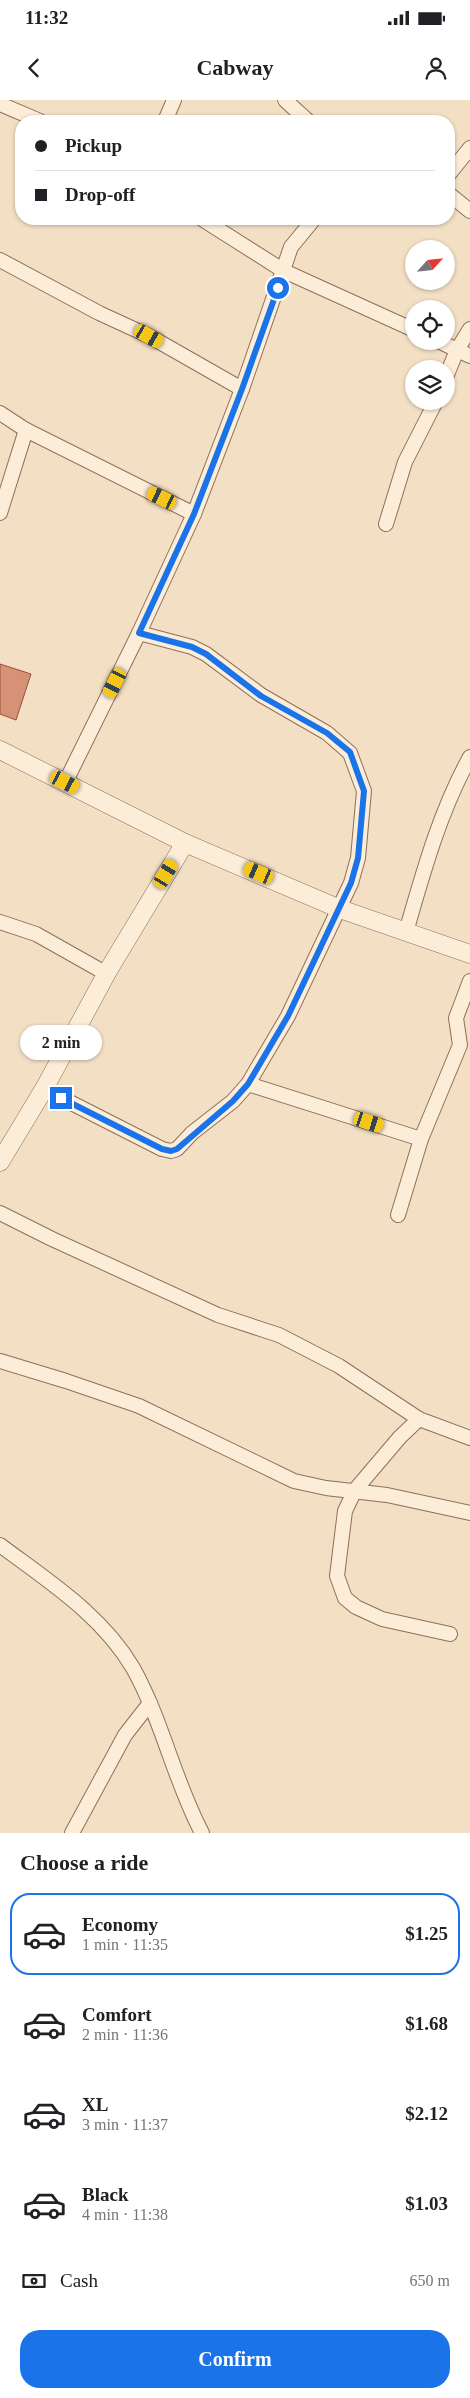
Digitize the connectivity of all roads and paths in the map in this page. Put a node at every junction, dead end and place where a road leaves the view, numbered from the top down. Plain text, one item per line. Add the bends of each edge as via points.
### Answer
1 (174, 100) edge
2 (285, 100) edge
3 (0, 104) edge
4 (26, 115) edge
5 (168, 115) edge
6 (301, 115) edge
7 (470, 148) edge
8 (455, 167) edge
9 (455, 199) edge
10 (470, 211) edge
11 (211, 225) edge
12 (309, 225) edge
13 (0, 260) edge
14 (284, 271) junction
15 (405, 326) edge
16 (470, 328) edge
17 (464, 353) edge
18 (455, 365) edge
19 (242, 389) junction
20 (431, 410) edge
21 (0, 413) edge
22 (26, 430) junction
23 (0, 513) edge
24 (194, 514) junction
25 (386, 524) dead end
26 (139, 633) junction
27 (0, 750) edge
28 (470, 757) edge
29 (65, 782) junction
30 (185, 843) junction
31 (340, 909) junction
32 (0, 922) edge
33 (406, 932) junction
34 (470, 954) edge
35 (107, 974) junction
36 (470, 981) edge
37 (248, 1084) junction
38 (44, 1089) junction
39 (421, 1139) junction
40 (0, 1162) edge
41 (0, 1212) edge
42 (398, 1215) dead end
43 (0, 1361) edge
44 (419, 1419) junction
45 (470, 1438) edge
46 (355, 1490) junction
47 (470, 1514) edge
48 (0, 1545) edge
49 (450, 1634) dead end
50 (150, 1703) junction
51 (72, 1833) edge
52 (202, 1833) edge

1 - 5 street
2 - 6 street
3 - 4 street
7 - 8 street
9 - 10 street
11 - 14 street
12 - 14 street via 291,247
13 - 19 street via 99,314 149,336
14 - 15 street
14 - 19 street
16 - 17 street
17 - 18 street
19 - 24 street
20 - 25 street via 405,462
21 - 22 street
22 - 23 street
22 - 24 street
24 - 26 street
26 - 29 street
26 - 31 street via 206,654 261,696 327,733 350,752 364,791 358,858
27 - 29 street
28 - 33 street via 426,860
29 - 30 street
30 - 31 street
30 - 35 street
31 - 33 street
31 - 37 street via 288,1016
32 - 35 street via 36,934
33 - 34 street
35 - 38 street
36 - 39 street via 456,1018 460,1045
37 - 38 street via 233,1101 171,1151
37 - 39 street
38 - 40 street
39 - 42 street
41 - 44 street via 218,1315 278,1335 339,1366
43 - 46 street via 138,1406 294,1481
44 - 45 street
44 - 46 street
46 - 47 street
46 - 49 street via 346,1511 337,1576 345,1598 382,1619
48 - 50 street via 66,1594 108,1634 133,1668
50 - 51 street via 125,1735
50 - 52 street via 189,1808

